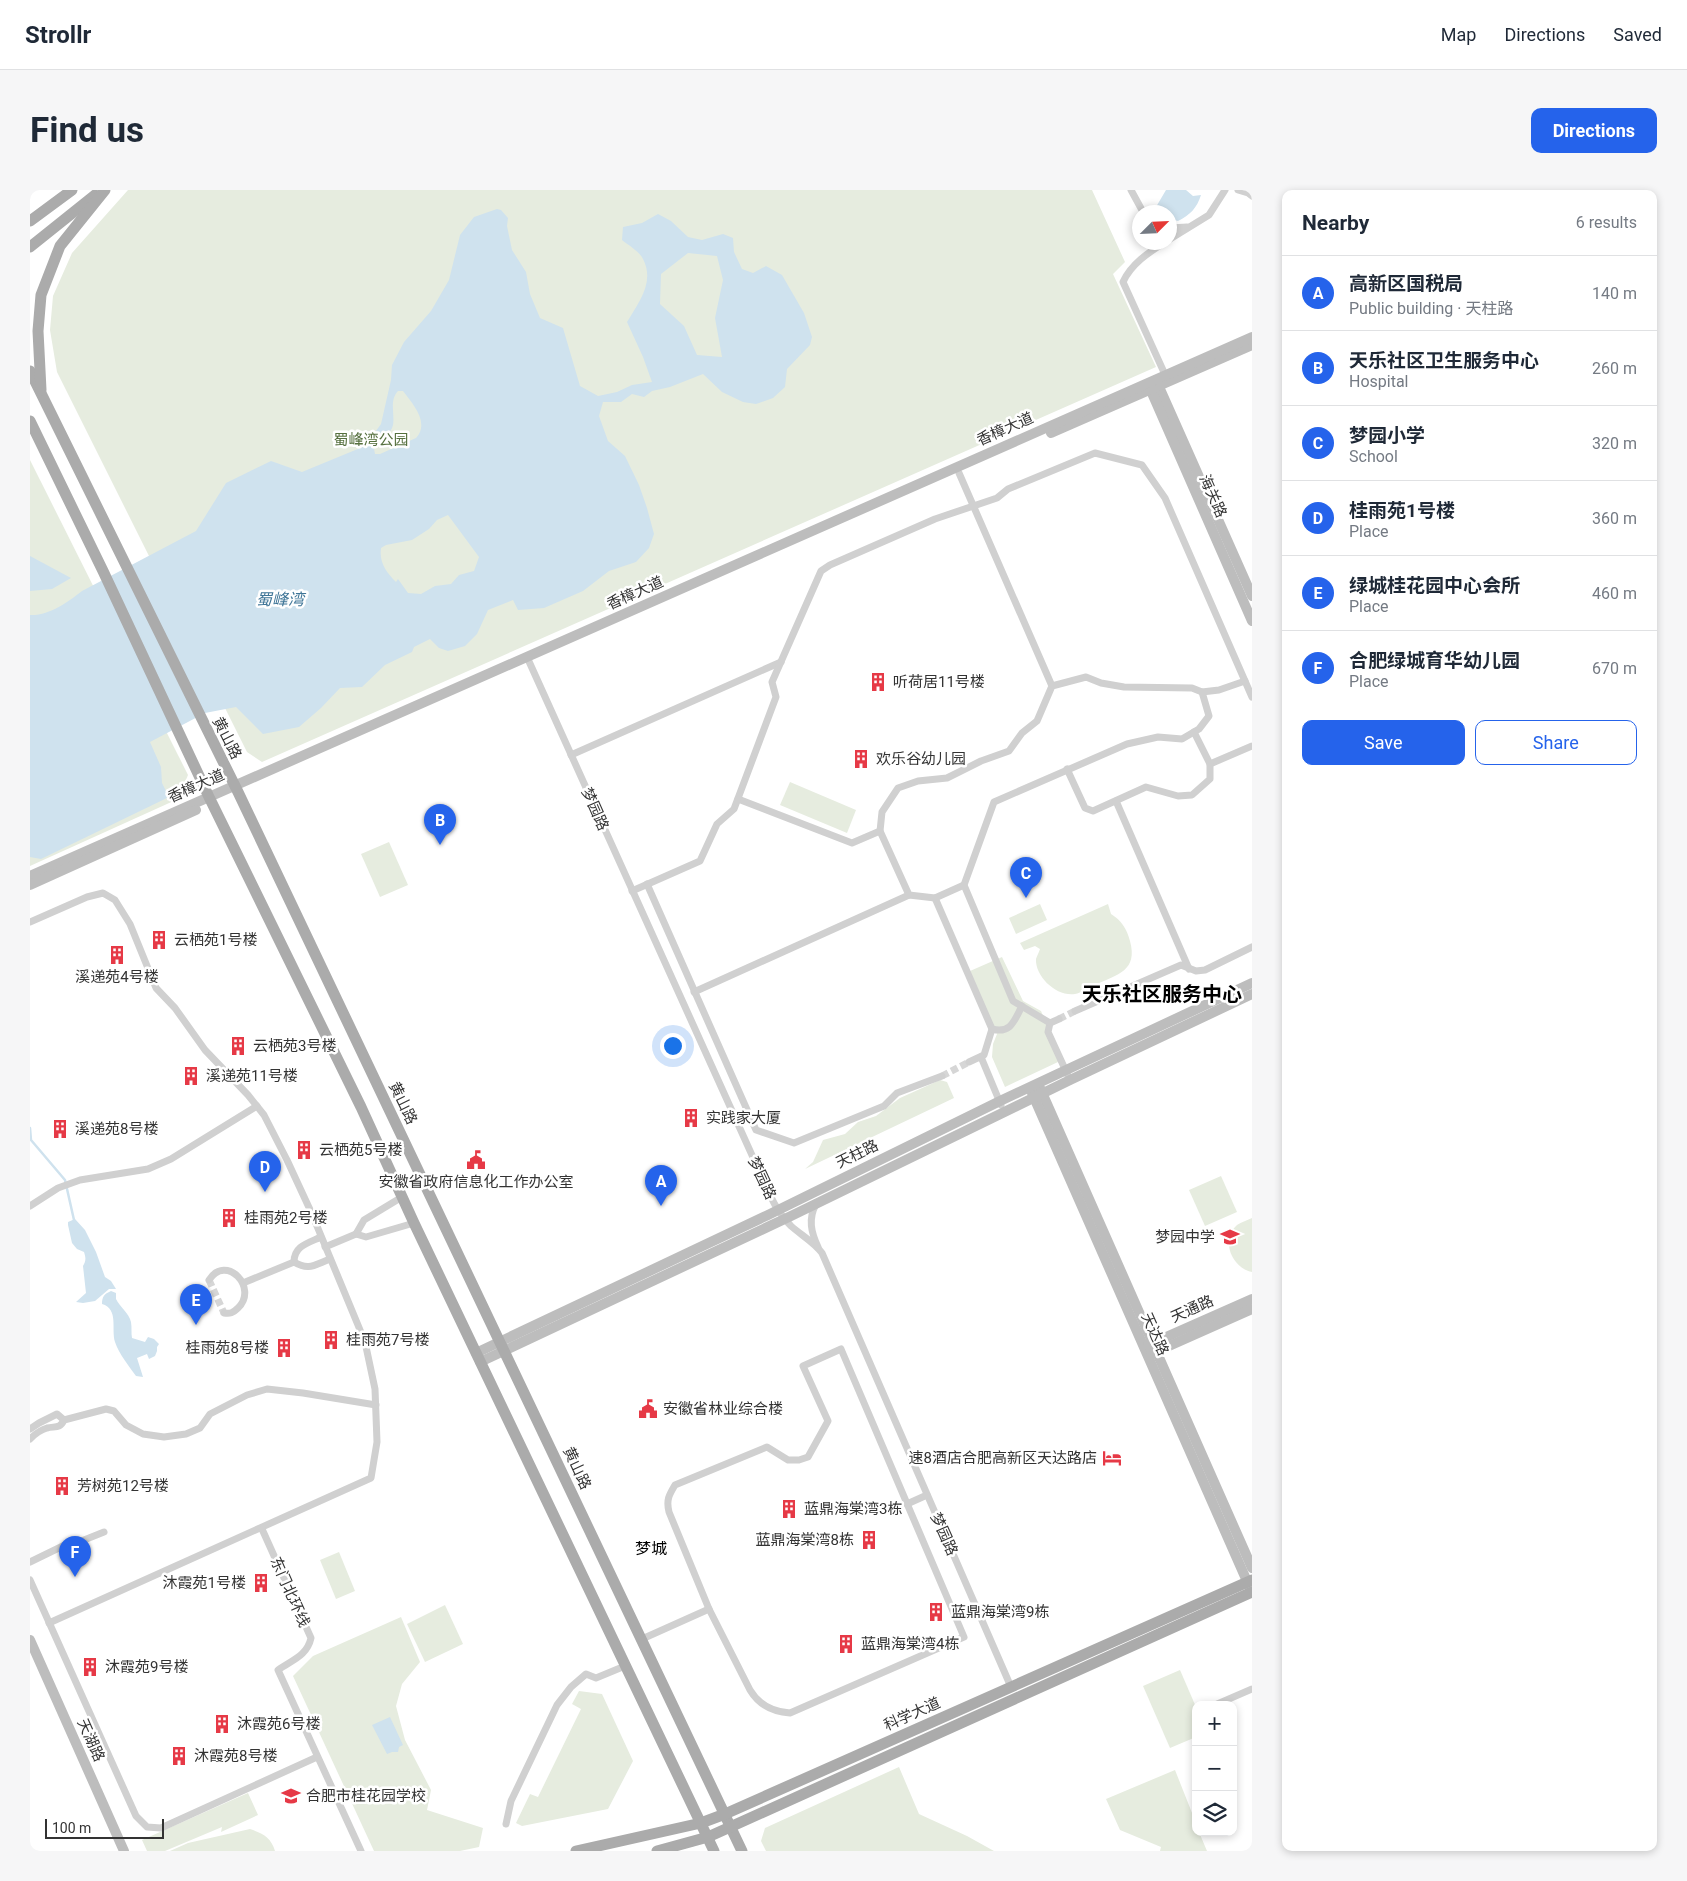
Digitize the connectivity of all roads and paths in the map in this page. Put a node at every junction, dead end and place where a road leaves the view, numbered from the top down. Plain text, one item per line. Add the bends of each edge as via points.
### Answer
1 (72, 190) edge
2 (101, 190) edge
3 (105, 190) edge
4 (1131, 190) edge
5 (1225, 190) edge
6 (1238, 190) edge
7 (1252, 196) edge
8 (1137, 200) junction
9 (1140, 205) edge
10 (1141, 205) edge
11 (30, 221) edge
12 (1190, 226) junction
13 (1177, 227) edge
14 (1177, 234) edge
15 (30, 247) edge
16 (1150, 250) edge
17 (1252, 337) edge
18 (1252, 346) edge
19 (30, 371) edge
20 (1157, 382) junction
21 (42, 396) junction
22 (30, 422) edge
23 (959, 473) junction
24 (973, 506) junction
25 (1252, 596) edge
26 (1252, 621) edge
27 (528, 659) junction
28 (781, 662) junction
29 (1245, 681) junction
30 (1052, 686) junction
31 (1202, 692) junction
32 (1252, 697) edge
33 (1194, 732) junction
34 (1252, 746) edge
35 (571, 755) junction
36 (1210, 764) junction
37 (1067, 770) junction
38 (236, 789) junction
39 (738, 799) junction
40 (211, 800) junction
41 (1116, 801) junction
42 (880, 831) junction
43 (30, 876) edge
44 (647, 884) junction
45 (30, 885) edge
46 (964, 885) junction
47 (632, 891) junction
48 (909, 895) junction
49 (935, 898) junction
50 (30, 922) edge
51 (1252, 946) edge
52 (1190, 968) junction
53 (1252, 983) edge
54 (694, 992) junction
55 (1252, 994) edge
56 (1022, 1006) junction
57 (1075, 1011) tunnel mouth
58 (1059, 1019) tunnel mouth
59 (1050, 1022) junction
60 (992, 1029) junction
61 (981, 1057) junction
62 (969, 1062) tunnel mouth
63 (942, 1076) tunnel mouth
64 (1067, 1076) junction
65 (1034, 1085) junction
66 (1038, 1096) junction
67 (1000, 1101) junction
68 (257, 1106) junction
69 (1004, 1113) junction
70 (402, 1197) junction
71 (816, 1204) junction
72 (30, 1206) edge
73 (778, 1210) junction
74 (784, 1219) junction
75 (414, 1223) junction
76 (356, 1234) junction
77 (321, 1238) junction
78 (325, 1247) junction
79 (818, 1247) junction
80 (330, 1259) junction
81 (294, 1262) junction
82 (209, 1280) dead end
83 (243, 1283) junction
84 (1252, 1299) edge
85 (1252, 1309) edge
86 (224, 1313) dead end
87 (503, 1346) junction
88 (1150, 1349) junction
89 (478, 1357) junction
90 (376, 1405) junction
91 (49, 1417) junction
92 (64, 1420) junction
93 (52, 1427) junction
94 (30, 1429) edge
95 (30, 1439) edge
96 (927, 1495) junction
97 (907, 1504) junction
98 (262, 1529) junction
99 (104, 1532) dead end
100 (30, 1562) edge
101 (1252, 1568) edge
102 (30, 1580) edge
103 (1251, 1588) edge
104 (709, 1609) junction
105 (49, 1623) junction
106 (30, 1640) edge
107 (642, 1640) junction
108 (626, 1666) junction
109 (1011, 1687) junction
110 (1252, 1689) edge
111 (1224, 1701) edge
112 (317, 1757) junction
113 (725, 1814) junction
114 (701, 1823) junction
115 (506, 1824) dead end
116 (731, 1827) junction
117 (708, 1837) junction
118 (124, 1851) edge
119 (361, 1851) edge
120 (576, 1851) edge
121 (657, 1851) edge
122 (714, 1851) edge
123 (742, 1851) edge

1 - 11 main road
2 - 15 main road
3 - 21 main road via 60,246 41,295 38,331
4 - 8 street
5 - 12 street via 1209,215
6 - 7 street
8 - 9 street
8 - 10 street
12 - 13 street
12 - 14 street
16 - 20 street via 1128,272 1123,282
17 - 20 street, 香樟大道
18 - 20 street, 香樟大道
19 - 21 main road, 黄山路
20 - 23 street, 香樟大道
20 - 25 street, 海关路
20 - 26 street, 海关路
20 - 27 street, 香樟大道
21 - 38 main road, 黄山路
22 - 40 main road
23 - 24 street
23 - 27 street, 香樟大道
24 - 28 street via 935,519 821,571
24 - 29 street via 1095,453 1142,465 1165,498
24 - 30 street
27 - 35 street, 梦园路
27 - 38 street, 香樟大道
28 - 35 street
28 - 39 street via 772,682 776,697
29 - 31 street
29 - 32 street
30 - 31 street via 1086,677 1124,687 1192,688
30 - 42 street via 1037,721 1022,733 1009,751 946,778 918,781 898,788 882,812
31 - 33 street via 1209,716
33 - 36 street
33 - 37 street via 1182,739 1158,737 1127,744
34 - 36 street
35 - 47 street, 梦园路
36 - 41 street via 1210,779 1192,796 1178,796 1146,787
37 - 41 street via 1085,808 1093,811
37 - 46 street via 994,802
38 - 40 street, 香樟大道
38 - 87 main road, 黄山路
39 - 42 street via 852,843
39 - 44 street via 734,809 717,824 700,861
40 - 43 street, 香樟大道
40 - 45 street, 香樟大道
40 - 70 main road
41 - 52 street
42 - 48 street
44 - 47 street
44 - 54 street
46 - 49 street
46 - 56 street via 1013,1001
47 - 73 street, 梦园路
48 - 49 street
48 - 54 street
49 - 60 street
50 - 68 street via 87,897 103,893 115,900 130,924 156,988 175,1008 205,1050
51 - 52 street via 1205,970
52 - 57 street via 1181,965
53 - 64 street, 天柱路
54 - 63 street via 756,1130 794,1143 884,1106 897,1092
55 - 64 street, 天柱路
56 - 59 street
56 - 60 street via 1007,1029
58 - 59 street
59 - 64 street via 1048,1032
60 - 61 street
61 - 62 street
61 - 67 street
64 - 65 street, 天柱路
64 - 66 street, 天柱路
65 - 66 street, 天达路
65 - 67 street, 天柱路
66 - 69 street, 天柱路
66 - 88 street, 天达路
67 - 69 street
67 - 73 street, 天柱路
68 - 72 street via 171,1159 148,1169 80,1180
68 - 77 street via 288,1160
69 - 71 street, 天柱路
70 - 75 main road
70 - 76 street via 364,1220
71 - 74 street, 天柱路
71 - 79 street via 810,1220
73 - 74 street, 梦园路
73 - 87 street, 天柱路
74 - 79 street, 梦园路
74 - 87 street, 天柱路
75 - 76 street via 366,1237
75 - 89 main road
76 - 78 street
77 - 78 street
77 - 81 street via 301,1246 296,1251
78 - 80 street
79 - 96 street, 梦园路
80 - 81 street via 313,1267 303,1267
80 - 90 street via 365,1342
81 - 83 street
82 - 83 street via 218,1272 228,1270
83 - 86 street via 246,1294 242,1305 234,1312
84 - 88 street, 天通路
85 - 88 street, 天通路
87 - 89 street, 天柱路
87 - 107 main road, 黄山路
88 - 101 street, 天达路
88 - 103 street, 天达路
89 - 108 main road
90 - 92 street via 267,1389 247,1395 210,1414 200,1428 164,1437 143,1434 126,1425 114,1411 106,1409
90 - 98 street via 377,1442 371,1478
91 - 92 street via 57,1414
91 - 93 street
91 - 94 street
92 - 93 street via 56,1428
93 - 95 street
96 - 97 street
96 - 109 street, 梦园路
97 - 104 street via 964,1637 790,1713 780,1713 755,1699
97 - 104 street via 841,1349 803,1366 828,1421 808,1457 788,1460 767,1447 675,1485 668,1496 669,1512
98 - 105 street
98 - 112 street, 东门北环线 via 310,1638 309,1648 278,1670
99 - 100 street via 69,1543
102 - 105 street
103 - 109 main road, 科学大道
103 - 116 main road, 科学大道
104 - 107 street
105 - 112 street via 136,1816 148,1826 160,1828
106 - 118 street, 天湖路
107 - 113 main road, 黄山路
108 - 114 main road
108 - 115 street via 596,1678 586,1674 570,1687 557,1705 511,1801
109 - 113 main road, 科学大道
110 - 111 street
112 - 119 street
113 - 114 main road, 科学大道
113 - 116 main road, 黄山路
114 - 117 main road
114 - 120 main road, 科学大道
116 - 117 main road, 科学大道
116 - 123 main road, 黄山路
117 - 121 main road, 科学大道
117 - 122 main road

